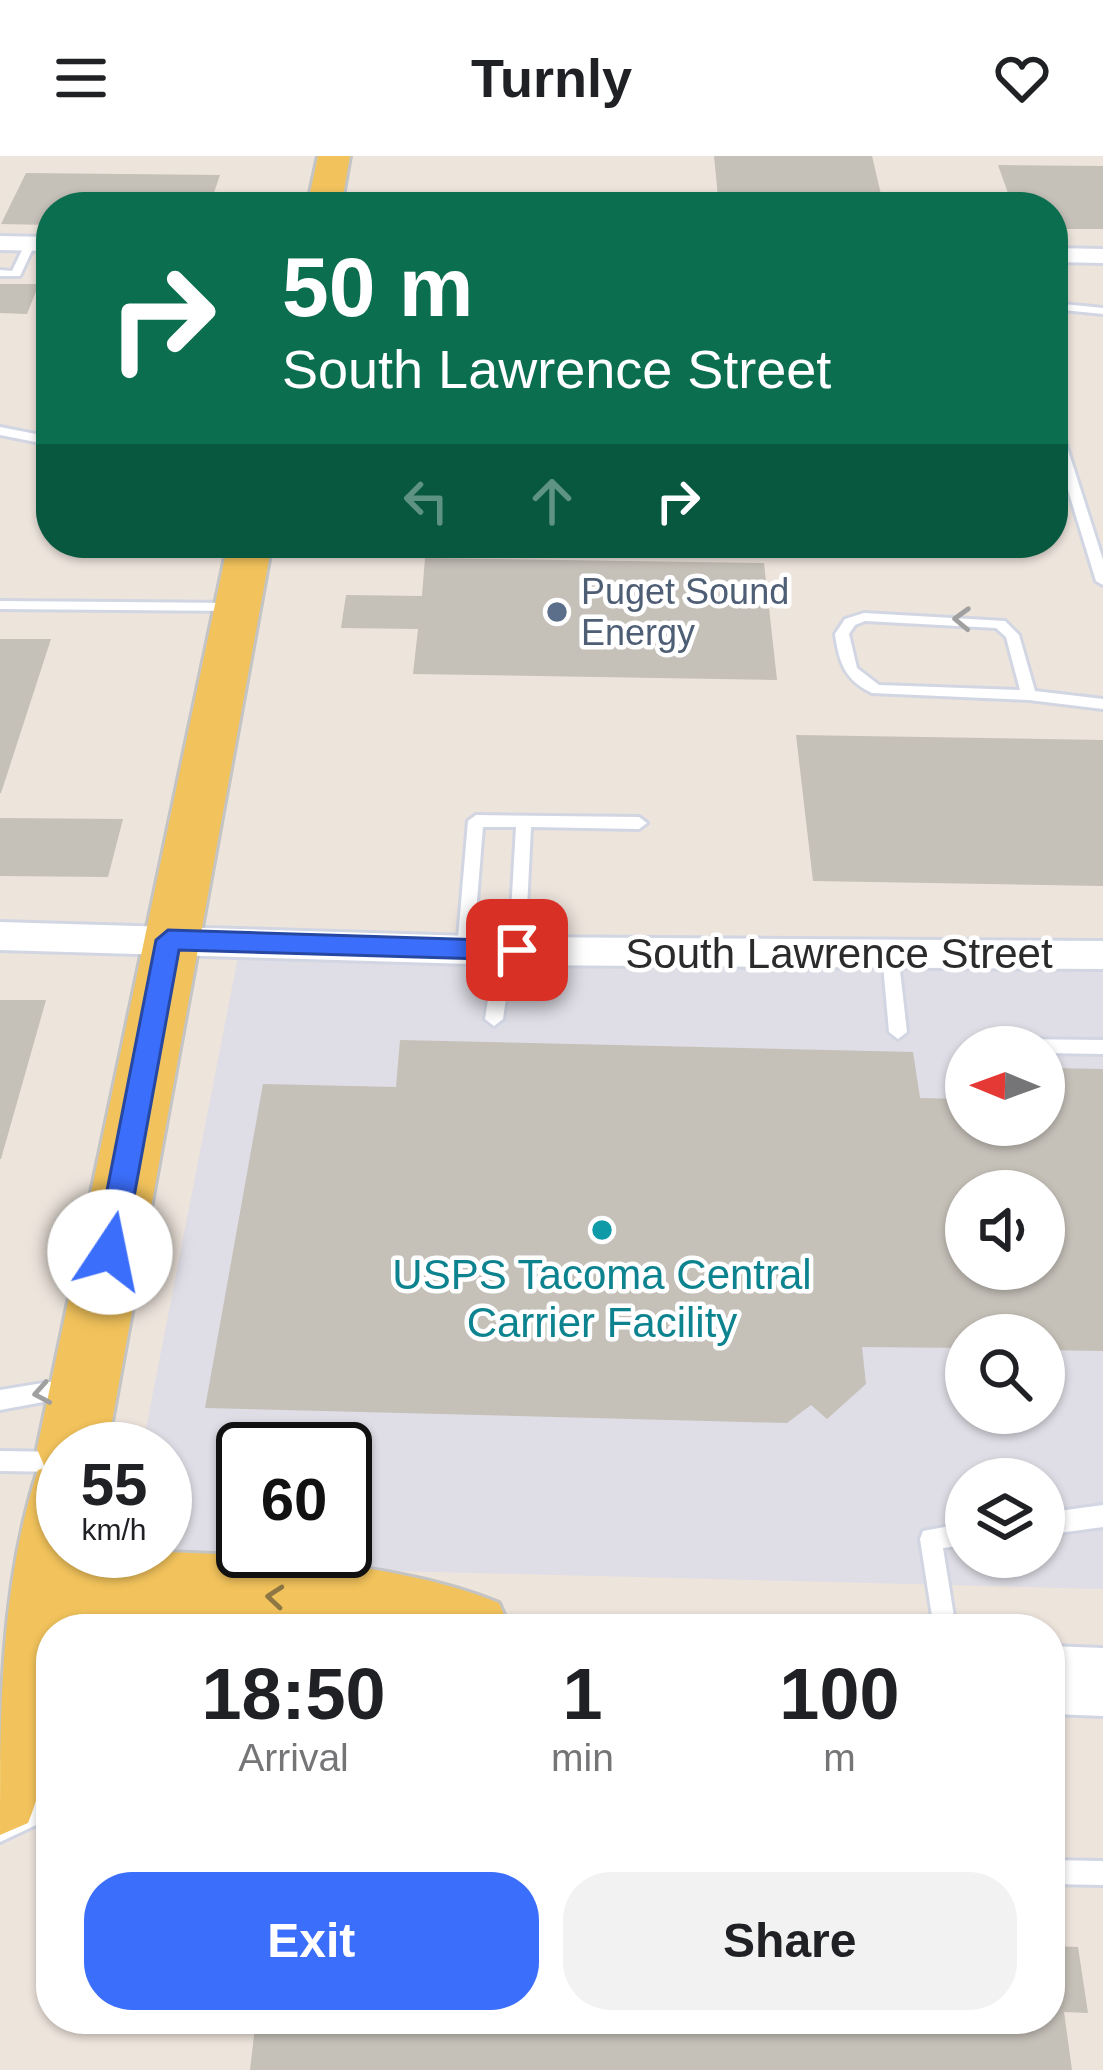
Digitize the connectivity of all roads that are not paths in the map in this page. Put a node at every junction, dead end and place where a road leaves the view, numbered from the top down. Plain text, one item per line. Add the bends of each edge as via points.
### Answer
1 (334, 156) edge
2 (327, 192) edge
3 (0, 243) edge
4 (36, 244) edge
5 (36, 250) edge
6 (1068, 255) edge
7 (1103, 256) edge
8 (0, 274) edge
9 (1068, 308) edge
10 (1102, 312) edge
11 (0, 431) edge
12 (36, 438) edge
13 (1068, 470) edge
14 (247, 558) edge
15 (1103, 581) edge
16 (0, 604) edge
17 (236, 607) junction
18 (1029, 695) junction
19 (1103, 704) edge
20 (524, 821) junction
21 (639, 823) dead end
22 (0, 936) edge
23 (168, 940) junction
24 (465, 950) junction
25 (511, 950) junction
26 (890, 952) junction
27 (1103, 955) edge
28 (494, 1019) dead end
29 (898, 1032) dead end
30 (1065, 1047) edge
31 (1103, 1047) edge
32 (84, 1386) junction
33 (0, 1400) edge
34 (77, 1422) edge
35 (0, 1461) edge
36 (36, 1462) edge
37 (1103, 1516) edge
38 (1065, 1521) edge
39 (945, 1537) edge
40 (47, 1578) edge
41 (46, 1582) junction
42 (41, 1614) edge
43 (399, 1614) edge
44 (943, 1614) edge
45 (36, 1646) edge
46 (1065, 1681) edge
47 (1103, 1682) edge
48 (13, 1794) edge
49 (1065, 1872) edge
50 (1103, 1873) edge

1 - 2 main road
3 - 4 street
5 - 8 lane via 16,274
6 - 7 street
9 - 10 lane
11 - 12 lane
13 - 15 lane
14 - 17 main road
16 - 17 lane
17 - 23 main road
18 -> 18 lane via 1012,635 1000,624 864,617 842,634 846,669 877,690
18 - 19 lane
20 - 21 lane
20 - 24 lane via 476,820
20 - 25 lane
22 - 23 street, South Lawrence Street
23 - 24 street, South Lawrence Street
23 - 32 main road
24 - 25 street, South Lawrence Street
25 - 26 street, South Lawrence Street
25 - 28 lane
26 - 27 street, South Lawrence Street
26 - 29 lane
30 - 31 lane
32 -> 33 lane
32 - 34 main road
35 - 36 lane
37 - 38 lane
39 - 44 lane via 931,1539
40 - 41 main road
41 - 42 main road
43 -> 41 main road
45 - 48 main road
46 - 47 street
49 - 50 lane

